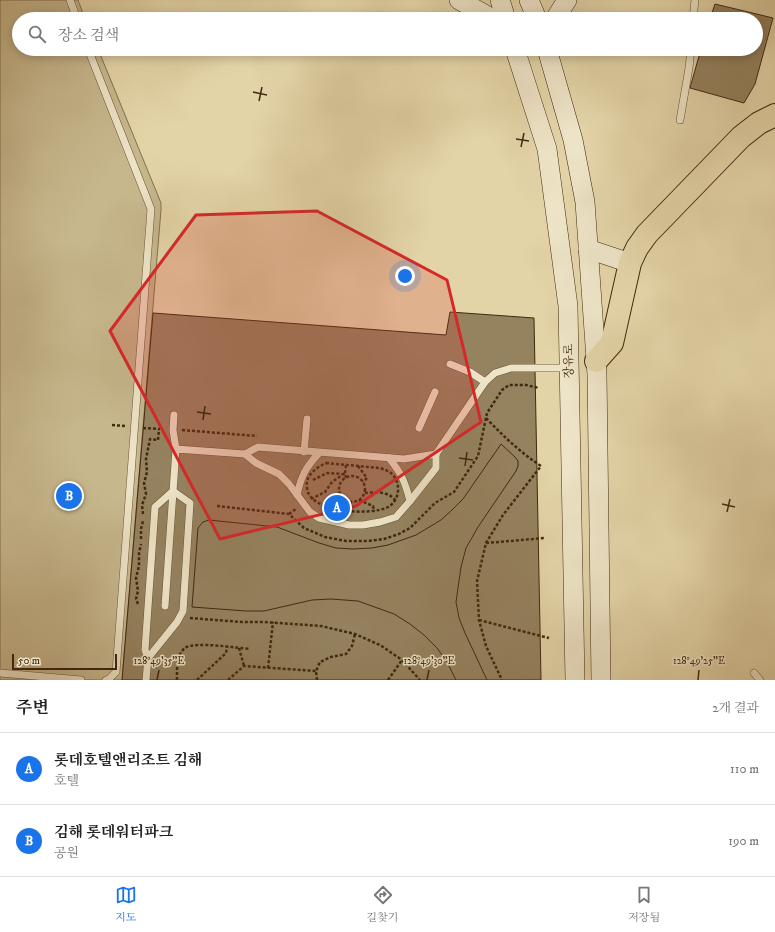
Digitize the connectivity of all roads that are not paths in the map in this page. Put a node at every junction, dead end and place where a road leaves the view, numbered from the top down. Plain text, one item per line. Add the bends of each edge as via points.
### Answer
1 (70, 0) edge
2 (459, 0) edge
3 (500, 0) edge
4 (529, 0) edge
5 (567, 0) edge
6 (695, 0) edge
7 (74, 12) edge
8 (480, 12) edge
9 (504, 12) edge
10 (534, 12) edge
11 (559, 12) edge
12 (694, 12) edge
13 (91, 56) edge
14 (517, 56) edge
15 (549, 56) edge
16 (690, 56) edge
17 (775, 115) edge
18 (680, 120) dead end
19 (588, 249) junction
20 (630, 262) junction
21 (596, 361) junction
22 (450, 364) dead end
23 (570, 368) junction
24 (485, 382) junction
25 (435, 392) dead end
26 (174, 415) dead end
27 (307, 419) dead end
28 (419, 428) dead end
29 (176, 449) junction
30 (304, 452) junction
31 (319, 453) junction
32 (245, 454) junction
33 (436, 454) junction
34 (389, 458) junction
35 (173, 491) junction
36 (296, 494) junction
37 (410, 501) junction
38 (165, 606) dead end
39 (148, 658) junction
40 (0, 673) edge
41 (754, 673) dead end
42 (81, 680) edge
43 (106, 680) edge
44 (146, 680) edge
45 (575, 680) edge
46 (601, 680) edge
47 (760, 680) edge

1 - 7 lane
2 - 8 main road
3 - 9 main road
4 - 10 main road
5 - 11 main road
6 - 12 lane
13 - 43 lane via 150,209 116,672
14 - 23 main road, 장유로 via 548,149 568,306
15 - 19 main road via 573,140 584,202
16 - 18 lane
17 - 20 highway via 741,137 647,234
19 - 20 main road
19 - 21 main road
20 - 21 highway via 612,343
21 - 46 main road
22 - 24 lane via 470,372
23 - 24 lane via 511,368 495,373
23 - 45 main road, 장유로
24 - 33 lane
25 - 28 lane
26 - 29 lane
27 - 30 lane
29 - 32 lane
29 - 35 lane
30 - 31 lane
30 - 32 lane via 258,447
31 - 34 lane
31 - 36 lane via 301,478
32 - 36 lane via 279,474
33 - 34 lane via 404,459
33 - 37 lane via 436,468
34 - 37 lane via 400,471
35 - 38 lane
35 - 39 lane via 156,507 145,650
35 - 39 lane via 190,503 183,611
36 - 37 lane via 310,512 319,518 349,525 363,525 396,517
39 - 44 lane
40 - 42 lane
41 - 47 lane

